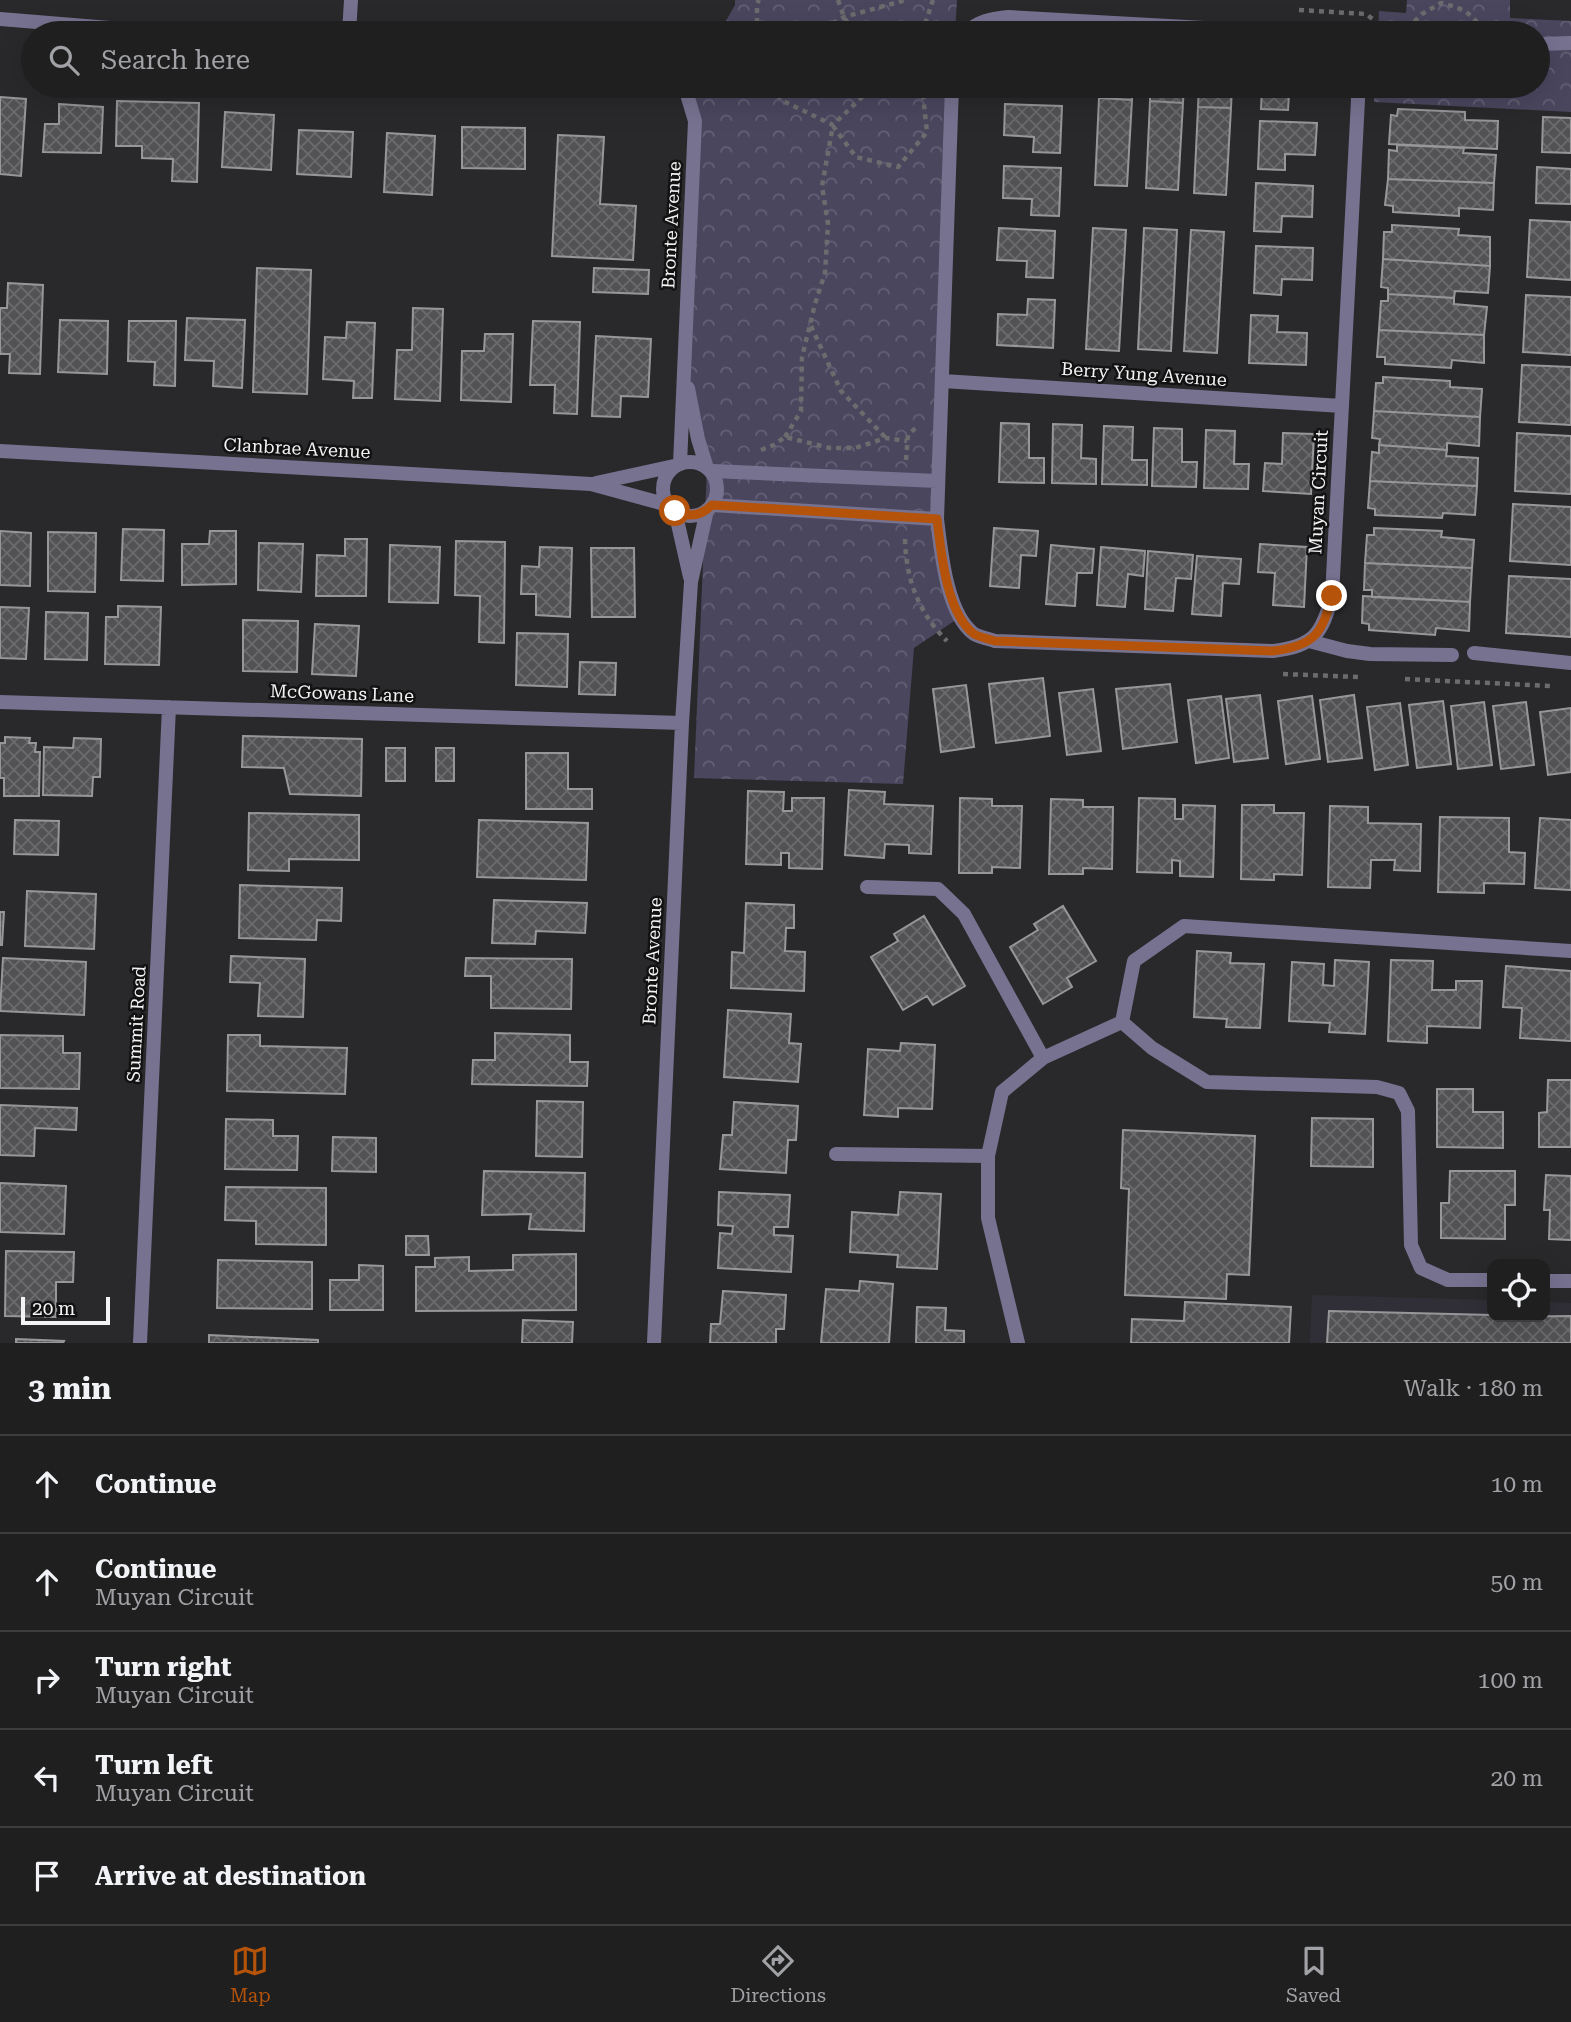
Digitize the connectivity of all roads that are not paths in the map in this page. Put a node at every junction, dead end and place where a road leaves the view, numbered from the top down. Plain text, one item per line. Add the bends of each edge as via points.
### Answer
1 (351, 0) edge
2 (0, 19) edge
3 (24, 21) edge
4 (350, 21) edge
5 (985, 21) edge
6 (1079, 21) edge
7 (1571, 43) edge
8 (1550, 44) edge
9 (687, 98) edge
10 (952, 98) edge
11 (1359, 98) edge
12 (683, 362) junction
13 (943, 381) junction
14 (1342, 406) junction
15 (0, 451) edge
16 (677, 465) junction
17 (710, 469) junction
18 (937, 481) junction
19 (592, 484) junction
20 (672, 508) junction
21 (710, 508) junction
22 (937, 519) junction
23 (691, 582) junction
24 (1309, 642) junction
25 (1474, 653) dead end
26 (1452, 654) dead end
27 (1571, 663) edge
28 (0, 702) edge
29 (169, 707) junction
30 (682, 723) junction
31 (867, 887) dead end
32 (1571, 951) edge
33 (1122, 1022) junction
34 (1043, 1058) junction
35 (836, 1154) dead end
36 (988, 1156) junction
37 (1487, 1280) edge
38 (1550, 1281) edge
39 (1571, 1281) edge
40 (141, 1343) edge
41 (654, 1343) edge
42 (1018, 1343) edge

1 - 4 street
2 - 3 street
5 - 6 street via 1008,17
7 - 8 street
9 - 12 street, Bronte Avenue via 695,121
10 - 13 street
11 - 14 street, Muyan Circuit
12 - 16 street, Bronte Avenue
12 - 17 street, Bronte Avenue via 698,439
13 - 14 street, Berry Yung Avenue
13 - 18 street
14 - 24 street, Muyan Circuit via 1332,596 1325,622
15 - 19 street, Clanbrae Avenue
16 - 17 street via 695,462
16 - 19 street, Clanbrae Avenue
16 - 20 street via 668,472 663,489
17 - 18 street
17 - 21 street via 717,487
18 - 22 street
19 - 20 street, Clanbrae Avenue
20 - 21 street via 691,516
20 - 23 street, Bronte Avenue
21 - 22 street
21 - 23 street, Bronte Avenue
22 - 24 street via 943,570 960,617 974,634 995,641 1273,651
23 - 30 street, Bronte Avenue
24 - 26 street via 1370,654
25 - 27 street
28 - 29 street, McGowans Lane
29 - 30 street, McGowans Lane
29 - 40 street, Summit Road
30 - 41 street, Bronte Avenue
31 - 34 street via 938,889 964,914
32 - 33 street via 1184,926 1134,961
33 - 34 street
33 - 37 street via 1152,1048 1207,1082 1377,1087 1399,1093 1408,1111 1410,1245 1422,1268 1448,1280
34 - 36 street via 1003,1091
35 - 36 street
36 - 42 street via 988,1218
38 - 39 street

